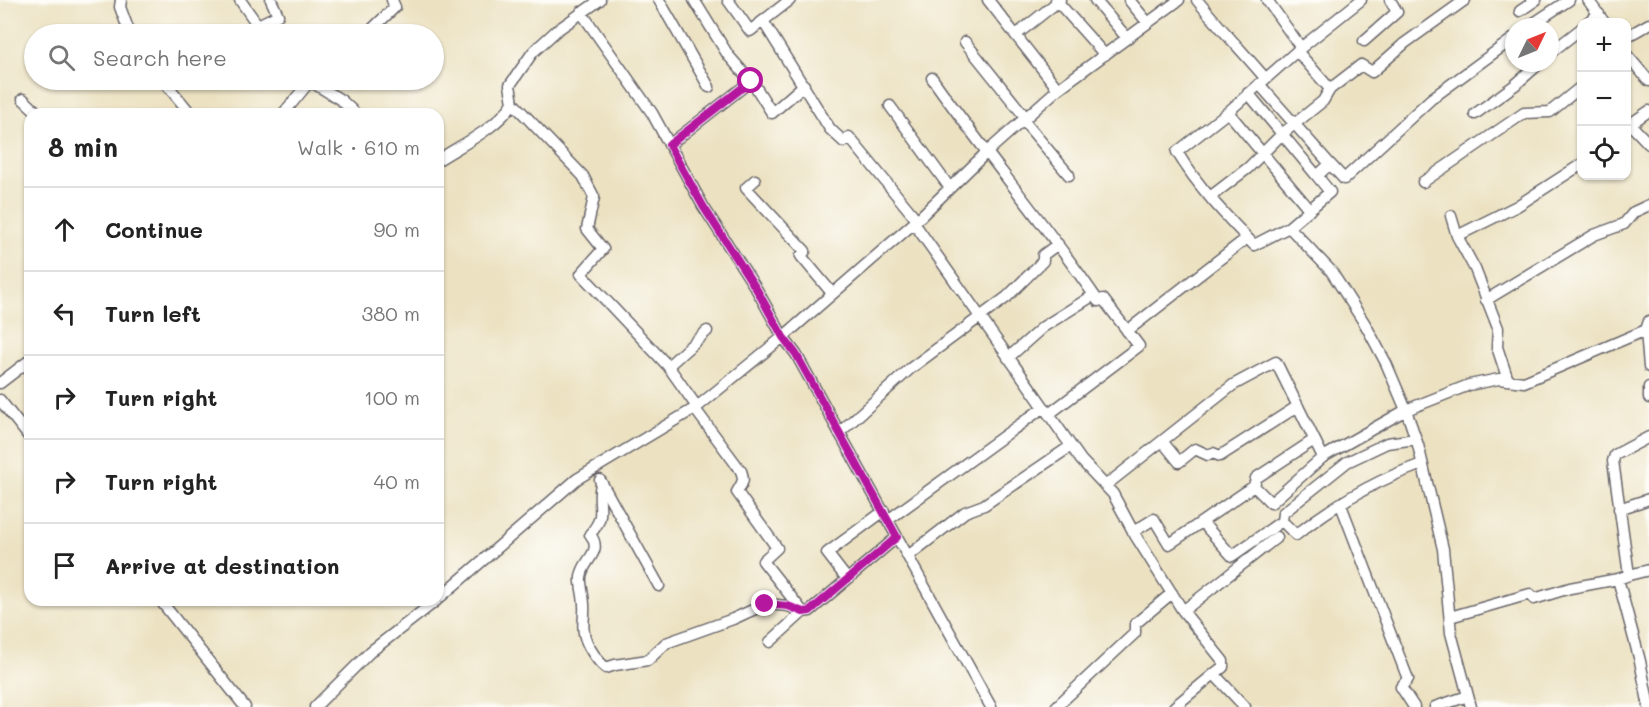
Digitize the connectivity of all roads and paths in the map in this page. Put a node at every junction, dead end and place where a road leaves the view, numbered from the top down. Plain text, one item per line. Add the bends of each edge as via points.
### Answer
1 (121, 0) edge
2 (240, 0) edge
3 (271, 0) edge
4 (393, 0) edge
5 (600, 0) edge
6 (659, 0) edge
7 (694, 0) edge
8 (790, 0) edge
9 (988, 0) edge
10 (1095, 0) edge
11 (1129, 0) edge
12 (1197, 0) edge
13 (1268, 0) edge
14 (1361, 0) edge
15 (1390, 0) edge
16 (1465, 0) edge
17 (1536, 0) edge
18 (1569, 0) edge
19 (1588, 0) edge
20 (1058, 1) edge
21 (1175, 1) edge
22 (733, 2) edge
23 (1520, 11) dead end
24 (581, 12) junction
25 (1542, 18) edge
26 (1602, 18) edge
27 (764, 21) junction
28 (1148, 23) junction
29 (126, 24) edge
30 (256, 24) edge
31 (267, 24) edge
32 (377, 24) edge
33 (1649, 24) edge
34 (1577, 31) edge
35 (1631, 34) edge
36 (1016, 35) junction
37 (1127, 38) junction
38 (1364, 41) dead end
39 (965, 42) dead end
40 (1505, 45) edge
41 (1559, 46) edge
42 (1298, 48) junction
43 (1105, 55) junction
44 (1631, 59) edge
45 (1649, 61) edge
46 (1640, 69) junction
47 (1530, 72) edge
48 (932, 78) dead end
49 (751, 81) junction
50 (1262, 81) junction
51 (1649, 81) edge
52 (804, 85) junction
53 (709, 87) dead end
54 (1058, 89) junction
55 (1329, 89) junction
56 (1577, 89) edge
57 (171, 90) edge
58 (302, 90) edge
59 (326, 90) edge
60 (1248, 93) junction
61 (23, 99) dead end
62 (513, 103) junction
63 (890, 106) dead end
64 (33, 108) edge
65 (186, 108) edge
66 (287, 108) edge
67 (350, 108) edge
68 (1649, 111) edge
69 (1228, 112) junction
70 (1475, 114) dead end
71 (1024, 119) junction
72 (1294, 123) junction
73 (1631, 124) edge
74 (1631, 129) edge
75 (1282, 134) junction
76 (1649, 144) edge
77 (669, 145) junction
78 (987, 152) junction
79 (1263, 153) junction
80 (444, 156) edge
81 (1330, 164) junction
82 (1577, 167) edge
83 (1069, 176) dead end
84 (1317, 176) junction
85 (755, 180) dead end
86 (1424, 182) dead end
87 (950, 188) junction
88 (1210, 197) junction
89 (1649, 205) edge
90 (1310, 210) junction
91 (1451, 216) dead end
92 (916, 221) junction
93 (1289, 227) junction
94 (1457, 236) junction
95 (1247, 238) junction
96 (1058, 244) junction
97 (832, 293) junction
98 (1095, 295) junction
99 (1486, 300) junction
100 (979, 316) junction
101 (1648, 325) edge
102 (707, 331) dead end
103 (1127, 331) junction
104 (783, 337) junction
105 (1008, 358) junction
106 (24, 365) edge
107 (668, 366) junction
108 (1649, 367) edge
109 (1508, 380) junction
110 (0, 383) edge
111 (1649, 387) edge
112 (1649, 398) edge
113 (0, 400) edge
114 (1298, 406) junction
115 (696, 408) junction
116 (1406, 410) junction
117 (1046, 411) junction
118 (24, 430) edge
119 (839, 434) junction
120 (1649, 436) edge
121 (1416, 439) junction
122 (1314, 440) junction
123 (1162, 441) junction
124 (1071, 446) junction
125 (1323, 457) junction
126 (1422, 464) junction
127 (594, 470) junction
128 (601, 483) junction
129 (1105, 486) junction
130 (1254, 486) junction
131 (1649, 499) edge
132 (1341, 505) junction
133 (1619, 508) junction
134 (886, 515) junction
135 (1282, 521) junction
136 (1202, 522) junction
137 (1133, 532) junction
138 (897, 537) junction
139 (1277, 537) dead end
140 (908, 556) junction
141 (1649, 570) edge
142 (1629, 575) junction
143 (847, 579) junction
144 (1618, 579) junction
145 (659, 586) dead end
146 (444, 593) edge
147 (1172, 593) junction
148 (165, 606) edge
149 (428, 606) edge
150 (1184, 611) junction
151 (803, 612) junction
152 (1450, 617) junction
153 (770, 642) dead end
154 (1645, 660) edge
155 (1214, 674) junction
156 (1470, 702) edge
157 (245, 707) edge
158 (315, 707) edge
159 (991, 707) edge
160 (1056, 707) edge
161 (1174, 707) edge
162 (1245, 707) edge
163 (1414, 707) edge
164 (1435, 707) edge
165 (1649, 707) edge

1 - 29 street
2 - 30 street
3 - 31 street via 278,15
4 - 32 street via 395,7
5 - 24 street
6 - 53 street
7 - 49 street via 728,55
8 - 27 street
9 - 36 street
10 - 37 street
11 - 28 street
12 - 50 street
13 - 42 street
14 - 42 street
15 - 38 street via 1397,12
16 - 55 street via 1372,72 1361,64
17 - 23 street
18 - 25 street
19 - 26 street
20 - 36 street
20 - 43 street
21 - 28 street
22 - 27 street via 750,31
24 - 62 street via 533,52 510,85
24 - 77 street via 652,113
27 - 52 street
28 - 37 street
33 - 35 street
34 - 41 street
36 - 54 street
37 - 43 street
39 - 71 street
40 - 81 street via 1431,99 1344,179
42 - 50 street
42 - 55 street
43 - 54 street
44 - 46 street
45 - 46 street
46 - 51 street
47 - 70 street
48 - 78 street
49 - 52 street via 772,113
49 - 77 street
50 - 60 street
50 - 72 street
52 - 92 street via 830,129 844,142 849,136
54 - 71 street
55 - 72 street via 1323,101
56 - 86 street via 1550,112 1524,113
57 - 65 street
58 - 66 street
59 - 67 street
60 - 69 street
60 - 75 street
61 - 64 street
62 - 80 street via 499,119
62 - 107 street via 583,176 594,197 587,230 603,249 580,274
63 - 87 street
68 - 73 street
69 - 79 street
69 - 88 street via 1177,152
71 - 78 street
71 - 83 street
72 - 75 street
72 - 81 street
74 - 76 street
75 - 79 street
75 - 84 street
77 - 104 street
78 - 87 street
78 - 96 street
79 - 88 street
79 - 90 street
81 - 84 street
82 - 94 street via 1517,206
84 - 90 street via 1330,192
85 - 97 street via 746,188 805,251 801,256
87 - 92 street
88 - 95 street
89 - 99 street via 1634,212 1624,224 1594,235
90 - 93 street
91 - 94 street
92 - 97 street
92 - 100 street
93 - 95 street via 1254,245
93 - 116 street via 1331,271 1365,324
94 - 99 street
95 - 103 street
96 - 98 street
96 - 100 street via 1043,255 1043,261 1007,297
97 - 104 street
98 - 103 street via 1098,301 1103,299
98 - 105 street via 1043,327
99 - 109 street via 1498,328 1497,347
100 - 105 street
100 - 119 street via 911,368
101 - 108 street
101 - 109 street via 1524,382
102 - 107 street
103 - 117 street via 1139,346
104 - 115 street
104 - 119 street
105 - 117 street
106 - 110 street
107 - 115 street
109 - 116 street via 1469,385
111 - 112 street
113 - 118 street
114 - 122 street
114 - 123 street via 1220,456 1196,448 1179,462
114 - 123 street via 1276,362 1233,385
115 - 127 street
115 - 151 street via 741,471 744,478 737,492 777,548 763,561
116 - 121 street
116 - 125 street
117 - 124 street
117 - 134 street
119 - 134 street
120 - 133 street via 1613,458
121 - 126 street
121 - 135 street via 1387,443 1347,462 1282,513
122 - 125 street
122 - 130 street via 1256,478
123 - 129 street
124 - 129 street
124 - 140 street via 984,505 965,512
125 - 130 street via 1271,503
126 - 132 street via 1389,476
126 - 152 street via 1446,563
127 - 128 street
127 - 146 street via 577,479
128 - 145 street
128 - 151 street via 601,518 590,534 595,541 594,552 581,576 584,633 599,663 606,668 648,660 666,643 765,604
129 - 137 street
130 - 136 street
131 - 133 street
132 - 135 street via 1296,535
132 - 163 street via 1408,679 1401,687
133 - 142 street
134 - 138 street
134 - 143 street via 827,553
135 - 136 street via 1232,556
136 - 137 street via 1169,544 1154,519
137 - 147 street
138 - 140 street
138 - 143 street
139 - 150 street
140 - 159 street
141 - 142 street
142 - 144 street
143 - 151 street via 810,611
144 - 152 street via 1534,599 1530,594
144 - 154 street
147 - 150 street
147 - 160 street via 1135,624 1135,633
148 - 157 street
149 - 158 street via 370,652
150 - 155 street via 1223,661
151 - 153 street
152 - 156 street
154 - 165 street
155 - 161 street
155 - 162 street
156 - 164 street

